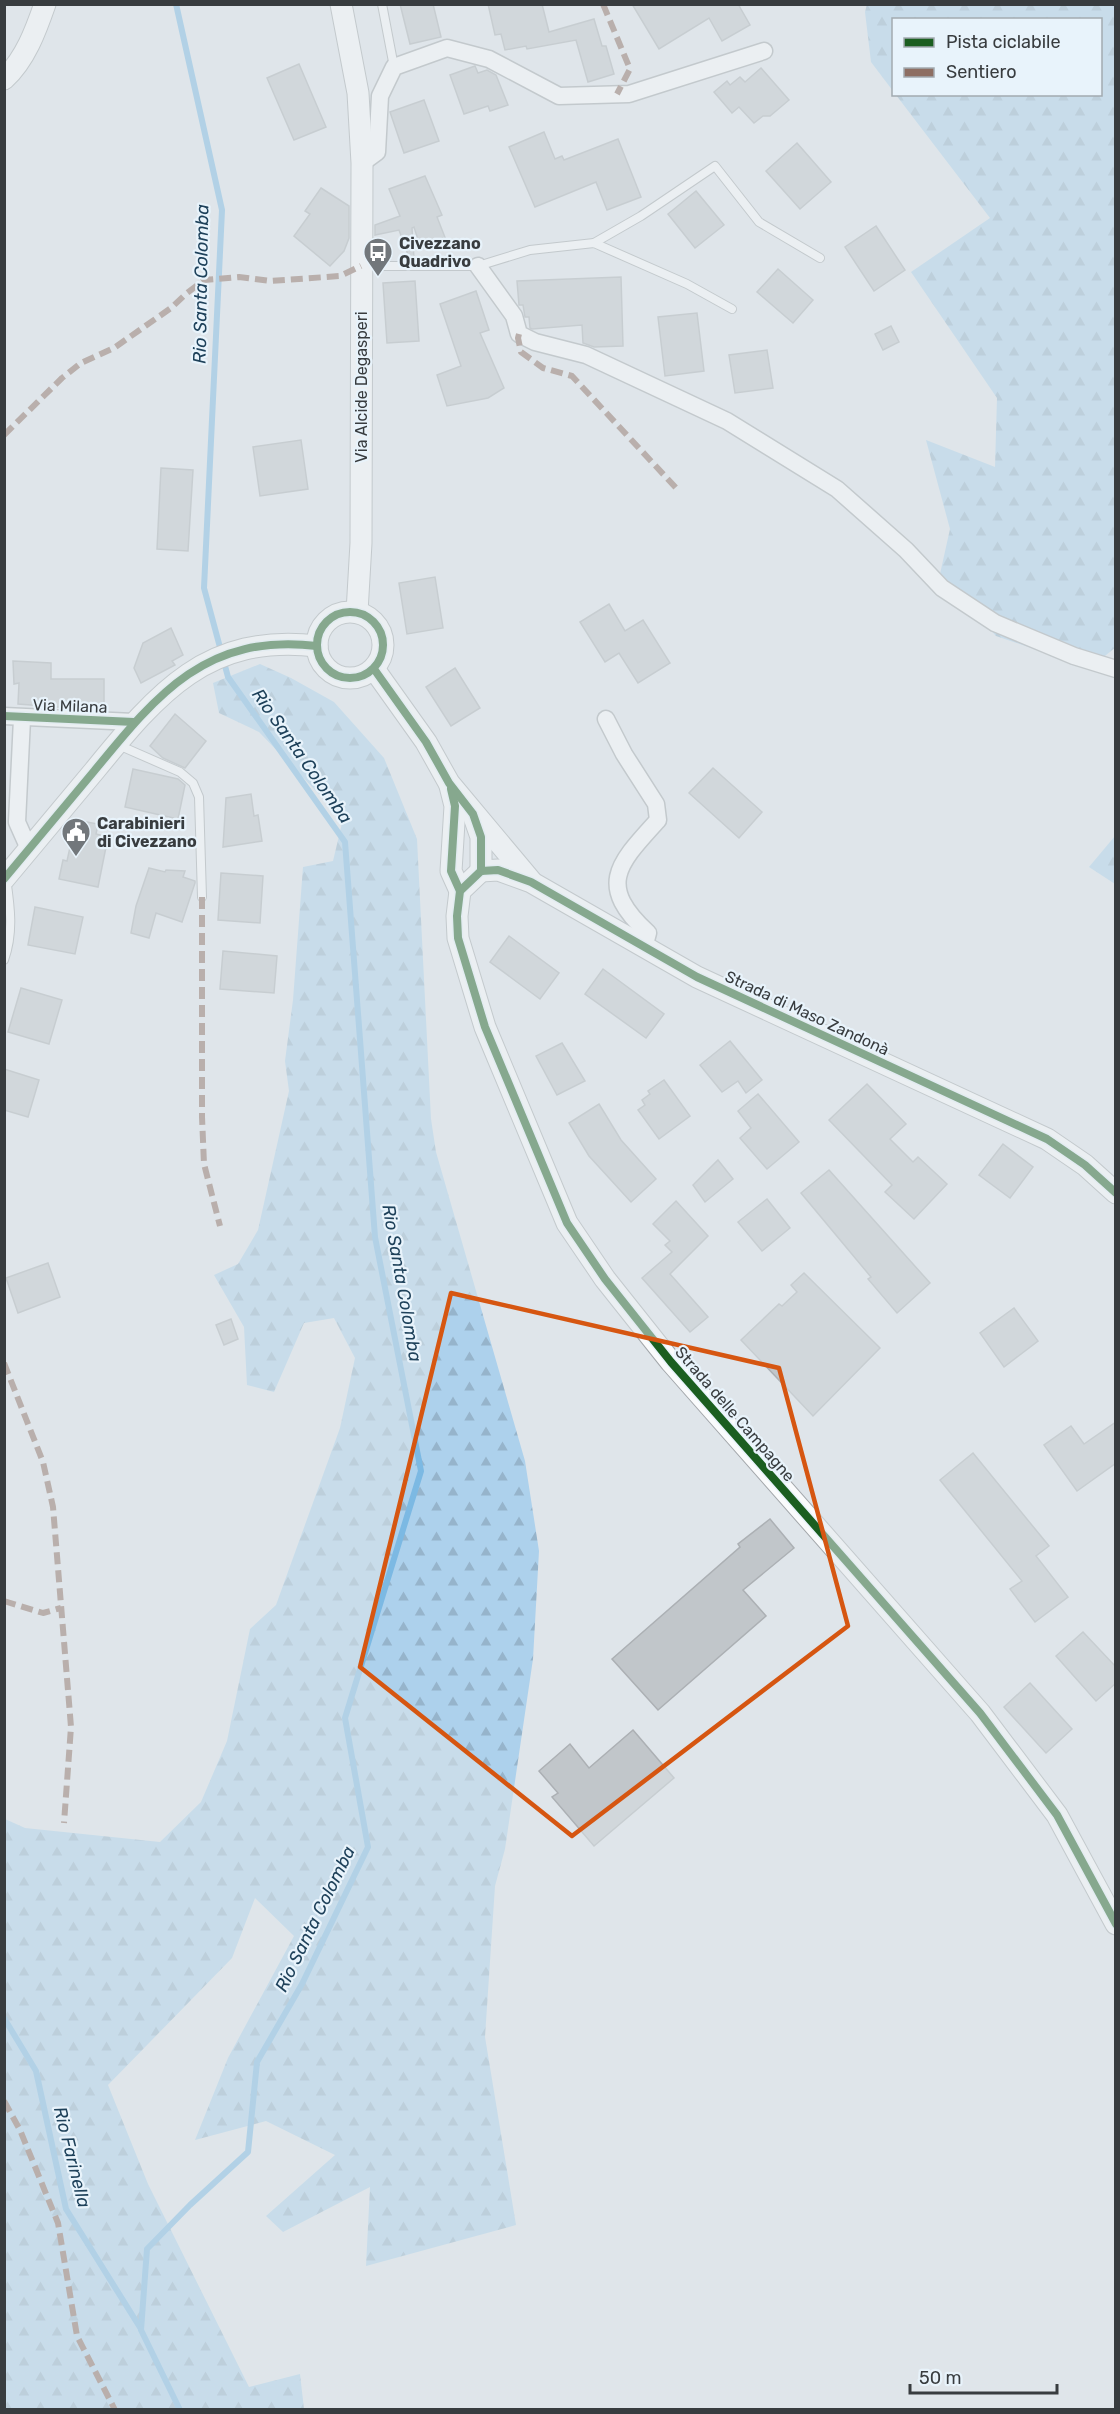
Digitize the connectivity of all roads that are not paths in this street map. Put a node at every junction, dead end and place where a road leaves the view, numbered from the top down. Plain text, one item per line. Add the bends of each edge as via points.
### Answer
1 (45, 4) edge
2 (341, 4) edge
3 (382, 4) edge
4 (764, 51) dead end
5 (394, 67) junction
6 (4, 79) edge
7 (362, 163) junction
8 (594, 243) junction
9 (820, 258) dead end
10 (361, 266) junction
11 (478, 266) junction
12 (732, 309) dead end
13 (357, 612) junction
14 (317, 646) junction
15 (374, 669) junction
16 (1116, 669) edge
17 (4, 716) edge
18 (22, 719) junction
19 (606, 719) dead end
20 (134, 722) junction
21 (116, 744) junction
22 (449, 783) junction
23 (473, 814) junction
24 (453, 833) junction
25 (29, 849) junction
26 (482, 871) junction
27 (5, 878) edge
28 (531, 882) junction
29 (460, 891) junction
30 (202, 897) dead end
31 (644, 948) junction
32 (4, 960) edge
33 (1116, 1193) edge
34 (1116, 1924) edge

1 - 6 street via 35,31
2 - 7 street, Via Alcide Degasperi via 358,93
3 - 5 lane
4 - 5 street via 623,94 558,96 489,59 447,48
5 - 7 street via 380,96 377,152
7 - 10 street, Via Alcide Degasperi
8 - 9 lane via 715,166 759,222
8 - 11 lane via 530,250
8 - 12 lane via 687,284
10 - 11 lane
10 - 13 street, Via Alcide Degasperi via 361,543
11 - 16 street via 514,316 519,334 586,355 727,421 837,489 942,588 995,623
13 - 14 street via 342,612 328,619 319,631
13 - 15 street via 373,620 383,635 383,653
14 - 15 street via 321,661 331,672 345,678 361,677
14 - 20 street via 259,646 208,662 164,691
15 - 22 street via 426,742
17 - 18 street, Via Milana
18 - 20 street, Via Milana
18 - 25 street, Via Milana via 17,822
19 - 31 street via 659,813 616,878 621,901 648,933
20 - 21 street
21 - 25 street
21 - 30 lane via 180,772 193,783 199,797
22 - 23 street
22 - 24 street via 455,806
23 - 26 street via 481,837
23 - 28 street
24 - 26 street
24 - 29 street via 451,870
25 - 27 street
26 - 28 street, Strada di Maso Zandonà via 498,870
26 - 29 street
27 - 32 lane via 11,914
28 - 31 street, Strada di Maso Zandonà
29 - 34 street, Strada delle Campagne via 458,938 485,1027 567,1223 605,1279 671,1362 980,1713 1057,1815
31 - 33 street, Strada di Maso Zandonà via 697,977 1047,1139 1086,1165

